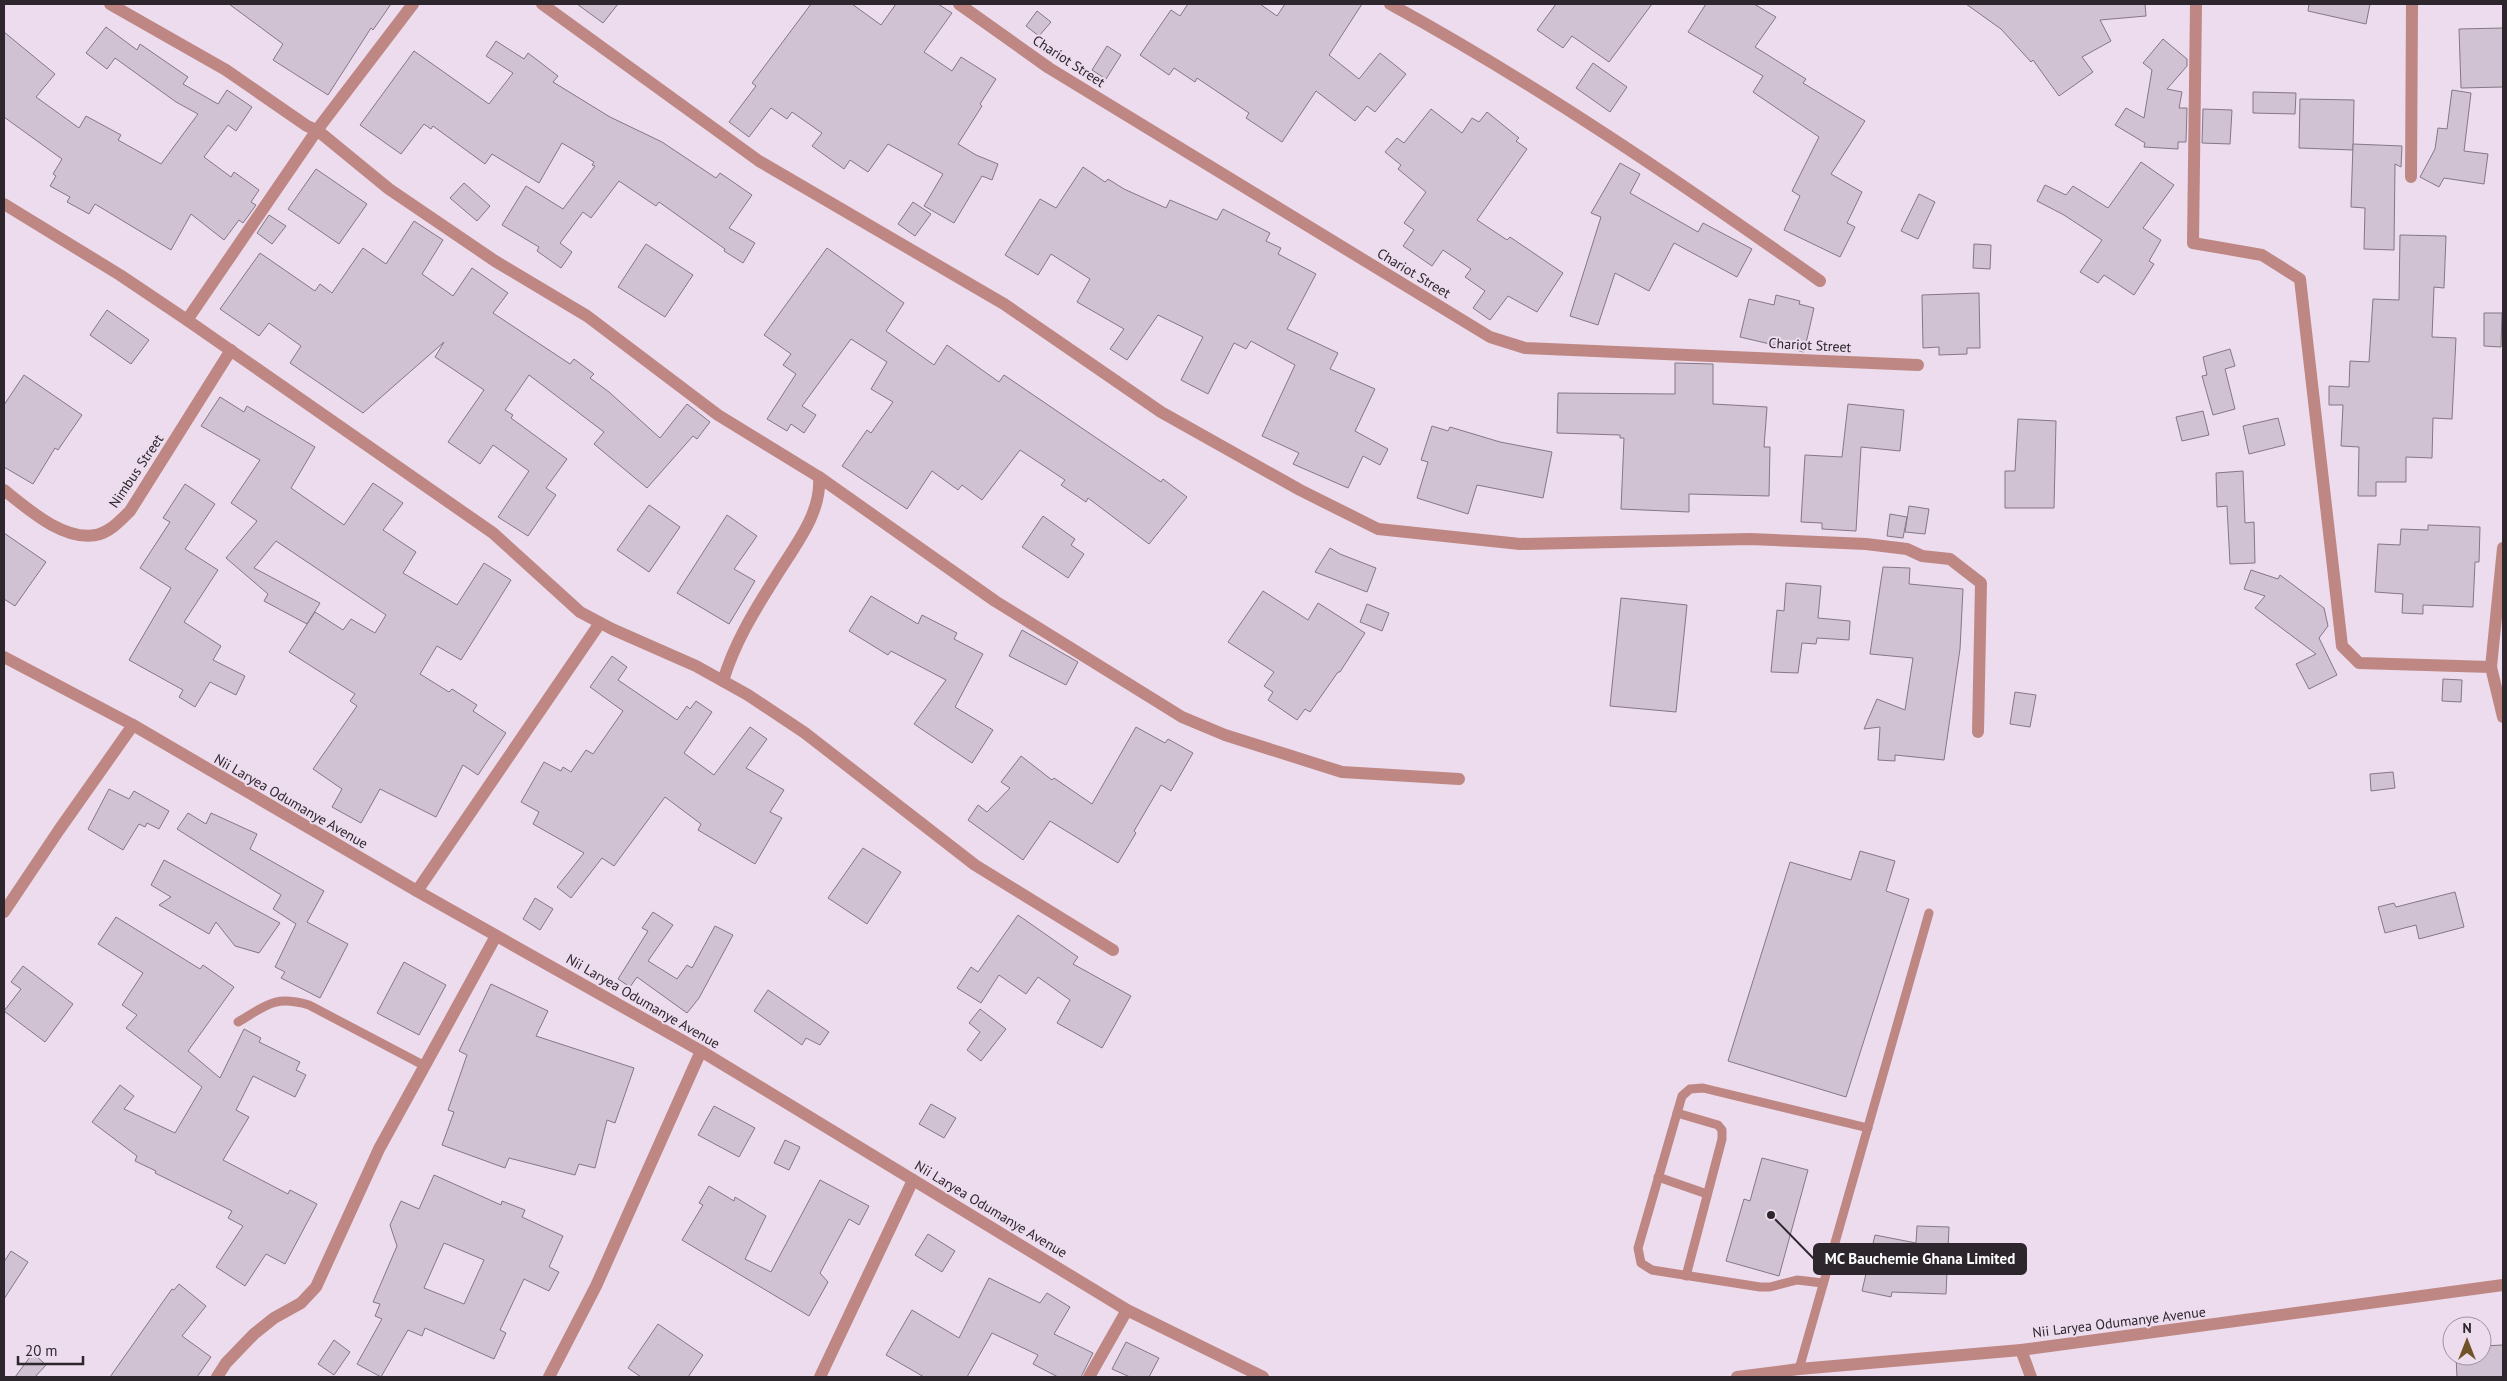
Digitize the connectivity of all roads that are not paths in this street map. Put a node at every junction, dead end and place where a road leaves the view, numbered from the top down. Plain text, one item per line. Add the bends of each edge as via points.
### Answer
1 (110, 4) edge
2 (412, 4) edge
3 (542, 4) edge
4 (959, 4) edge
5 (1390, 4) edge
6 (2196, 4) edge
7 (2412, 4) edge
8 (317, 130) junction
9 (2411, 177) dead end
10 (4, 204) edge
11 (1820, 281) dead end
12 (187, 320) junction
13 (231, 350) junction
14 (1918, 365) dead end
15 (819, 477) junction
16 (4, 490) edge
17 (2503, 548) edge
18 (600, 623) junction
19 (4, 657) edge
20 (2491, 668) junction
21 (723, 681) junction
22 (2503, 717) edge
23 (133, 725) junction
24 (1978, 732) dead end
25 (1459, 779) dead end
26 (417, 892) junction
27 (4, 912) edge
28 (1929, 912) dead end
29 (496, 936) junction
30 (1113, 950) dead end
31 (238, 1022) dead end
32 (701, 1051) junction
33 (425, 1066) junction
34 (1677, 1113) junction
35 (1868, 1128) junction
36 (1658, 1177) junction
37 (913, 1180) junction
38 (1708, 1194) junction
39 (1686, 1276) junction
40 (1823, 1283) junction
41 (2503, 1285) edge
42 (1127, 1310) junction
43 (2021, 1350) junction
44 (1798, 1369) junction
45 (216, 1377) edge
46 (549, 1377) edge
47 (820, 1377) edge
48 (1089, 1377) edge
49 (1263, 1377) edge
50 (1737, 1377) edge
51 (2031, 1377) edge

1 - 8 street via 186,46
2 - 8 street
3 - 24 street via 759,161 1004,304 1161,412 1378,530 1520,544 1800,540 1907,549 1922,556 1950,559 1981,583
4 - 14 street, Chariot Street via 1049,68 1490,337 1525,348
5 - 11 street via 1450,37 1619,143
6 - 20 street via 2193,244 2262,255 2300,279 2342,646 2359,662
7 - 9 street
8 - 12 street
8 - 15 street via 406,200 495,261 586,316 718,415
10 - 12 street
12 - 13 street
13 - 16 street, Nimbus Street via 130,511 113,527 96,535 80,536 28,508
13 - 18 street via 493,533 580,612
15 - 21 street via 818,496 808,523 741,635
15 - 25 street via 995,601 1182,717 1224,735 1342,772
17 - 20 street
18 - 21 street
18 - 26 street
19 - 23 street, Nii Laryea Odumanye Avenue
20 - 22 street
21 - 30 street via 805,733 975,865
23 - 26 street, Nii Laryea Odumanye Avenue
23 - 27 street
26 - 29 street, Nii Laryea Odumanye Avenue
28 - 35 lane
29 - 32 street, Nii Laryea Odumanye Avenue
29 - 33 street
31 - 33 lane via 273,1001 309,1004
32 - 37 street, Nii Laryea Odumanye Avenue
32 - 46 street via 596,1286
33 - 45 street via 379,1149 316,1287 301,1303 254,1334
34 - 35 lane via 1682,1096 1690,1089 1703,1088
34 - 36 lane
34 - 38 lane via 1718,1125 1722,1130
35 - 40 lane
36 - 38 lane
36 - 39 lane via 1638,1248 1641,1263 1652,1270
37 - 42 street, Nii Laryea Odumanye Avenue
37 - 47 street
38 - 39 lane
39 - 40 lane via 1760,1287 1797,1280
40 - 44 lane
41 - 43 street, Nii Laryea Odumanye Avenue
42 - 48 street
42 - 49 street, Nii Laryea Odumanye Avenue
43 - 44 street, Nii Laryea Odumanye Avenue
43 - 51 street
44 - 50 street, Nii Laryea Odumanye Avenue

